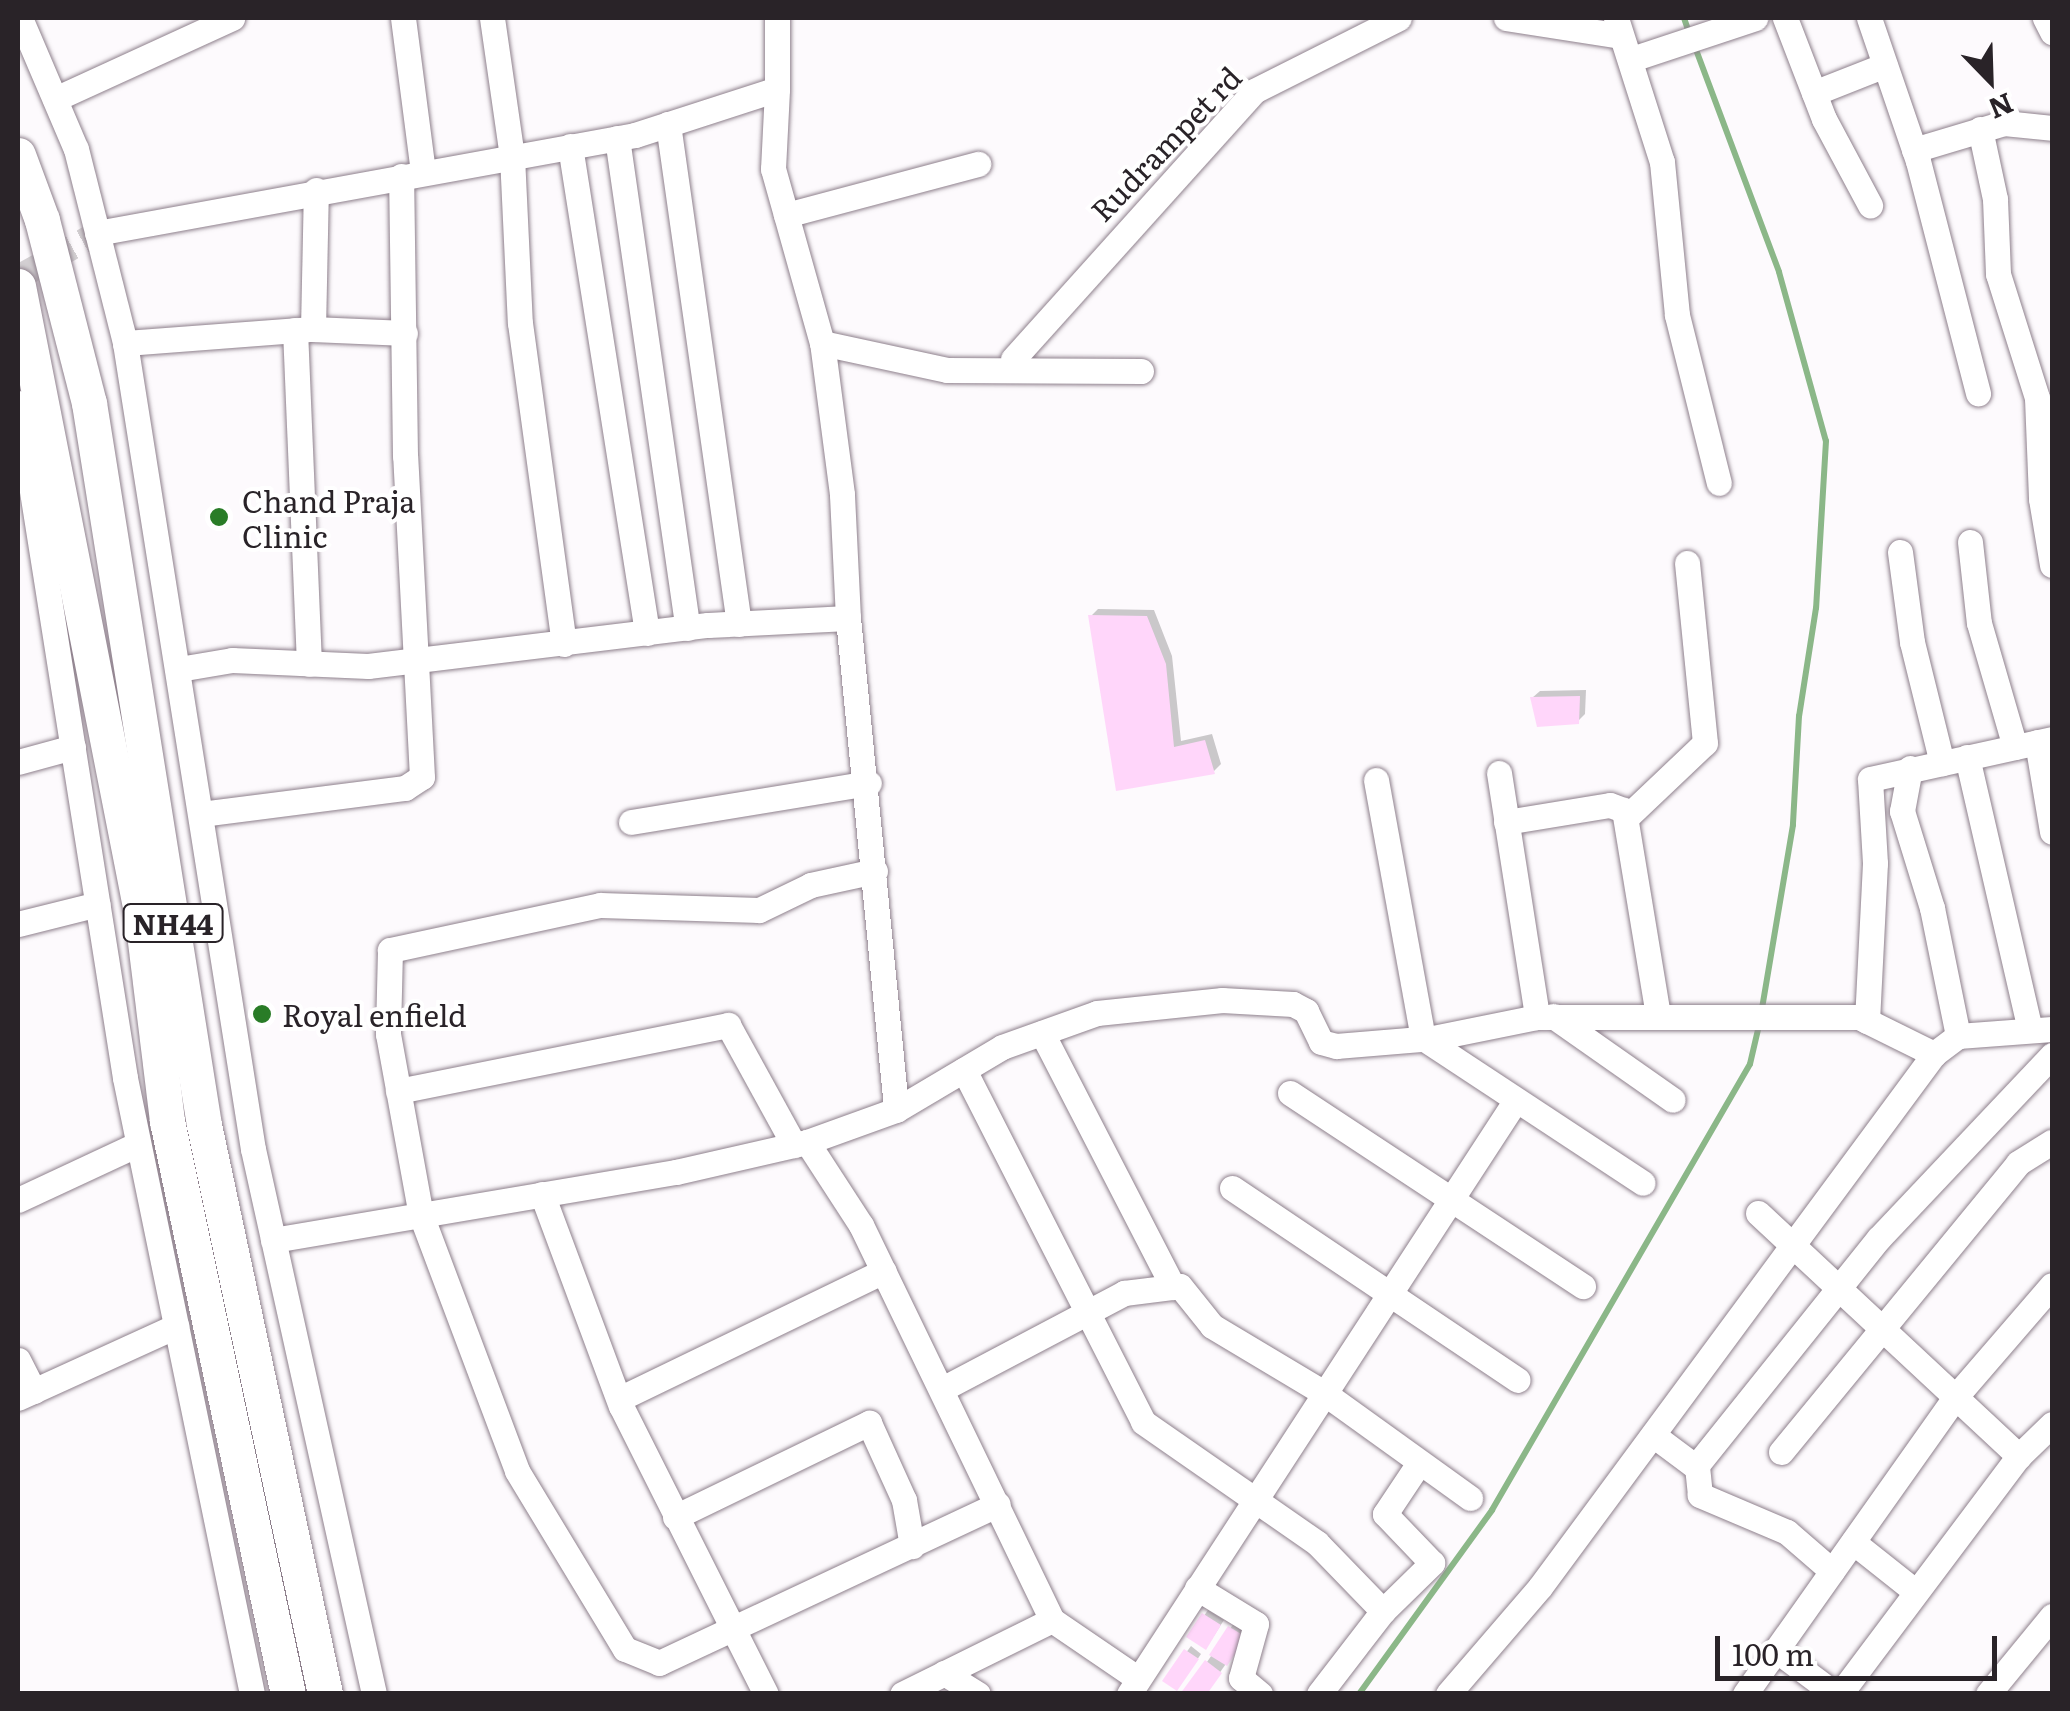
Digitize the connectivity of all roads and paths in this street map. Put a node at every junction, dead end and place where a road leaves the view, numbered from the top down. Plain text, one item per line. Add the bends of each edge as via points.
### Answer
1 (229, 18) edge
2 (403, 18) edge
3 (492, 18) edge
4 (778, 18) edge
5 (1399, 18) edge
6 (1506, 18) edge
7 (1755, 18) edge
8 (1784, 18) edge
9 (1869, 18) edge
10 (2046, 18) edge
11 (23, 19) edge
12 (1616, 26) edge
13 (2052, 32) edge
14 (1632, 59) junction
15 (1886, 65) junction
16 (777, 89) junction
17 (1814, 93) junction
18 (54, 99) junction
19 (668, 124) junction
20 (2052, 128) edge
21 (1980, 130) junction
22 (618, 138) junction
23 (570, 146) junction
24 (1914, 150) junction
25 (18, 155) edge
26 (512, 156) junction
27 (978, 164) dead end
28 (412, 174) junction
29 (316, 190) junction
30 (1870, 205) dead end
31 (786, 214) junction
32 (97, 233) junction
33 (18, 286) edge
34 (304, 329) junction
35 (406, 333) junction
36 (126, 343) junction
37 (822, 343) junction
38 (1013, 359) dead end
39 (1140, 371) dead end
40 (1978, 393) dead end
41 (18, 404) edge
42 (1719, 483) dead end
43 (1970, 542) dead end
44 (1900, 552) dead end
45 (1687, 563) dead end
46 (2052, 565) edge
47 (848, 618) junction
48 (739, 624) junction
49 (688, 628) junction
50 (647, 633) junction
51 (564, 644) junction
52 (415, 661) junction
53 (309, 664) junction
54 (179, 669) junction
55 (2035, 743) edge
56 (73, 747) junction
57 (1954, 760) junction
58 (18, 762) edge
59 (1910, 768) junction
60 (1498, 773) dead end
61 (1376, 780) dead end
62 (869, 783) junction
63 (201, 814) junction
64 (1628, 816) junction
65 (631, 822) dead end
66 (1506, 822) junction
67 (2052, 832) edge
68 (875, 871) junction
69 (98, 904) junction
70 (18, 924) edge
71 (1658, 1015) junction
72 (1545, 1017) junction
73 (1867, 1021) junction
74 (2041, 1030) edge
75 (1042, 1033) junction
76 (1958, 1036) junction
77 (1423, 1038) junction
78 (1934, 1054) junction
79 (2052, 1055) edge
80 (964, 1070) junction
81 (398, 1091) junction
82 (1290, 1093) dead end
83 (1672, 1100) dead end
84 (1514, 1104) junction
85 (896, 1110) junction
86 (2052, 1142) edge
87 (800, 1143) junction
88 (138, 1144) junction
89 (1642, 1183) dead end
90 (1232, 1188) dead end
91 (542, 1194) junction
92 (1452, 1198) junction
93 (18, 1200) edge
94 (1758, 1213) dead end
95 (421, 1215) junction
96 (273, 1240) junction
97 (1792, 1243) junction
98 (884, 1272) junction
99 (2052, 1285) edge
100 (1583, 1286) dead end
101 (1172, 1288) junction
102 (1842, 1288) junction
103 (1388, 1294) junction
104 (1083, 1314) junction
105 (176, 1326) junction
106 (1888, 1329) junction
107 (18, 1360) edge
108 (1518, 1380) dead end
109 (944, 1388) junction
110 (1324, 1393) junction
111 (26, 1394) edge
112 (1957, 1395) junction
113 (619, 1400) junction
114 (2052, 1424) edge
115 (1654, 1435) junction
116 (1781, 1452) dead end
117 (2019, 1456) junction
118 (1419, 1463) junction
119 (1696, 1468) junction
120 (1470, 1498) dead end
121 (1254, 1500) junction
122 (998, 1504) junction
123 (676, 1518) junction
124 (1853, 1542) junction
125 (912, 1546) junction
126 (1832, 1571) junction
127 (1197, 1588) junction
128 (1916, 1592) junction
129 (1383, 1611) junction
130 (2052, 1616) edge
131 (1052, 1620) junction
132 (740, 1630) junction
133 (1776, 1650) junction
134 (944, 1673) junction
135 (1134, 1688) edge
136 (252, 1694) edge
137 (288, 1694) edge
138 (325, 1694) edge
139 (374, 1694) edge
140 (766, 1694) edge
141 (902, 1694) edge
142 (978, 1694) edge
143 (1260, 1694) edge
144 (1319, 1694) edge
145 (1448, 1694) edge
146 (1744, 1694) edge
147 (1837, 1694) edge
148 (1988, 1694) edge

1 - 18 street
2 - 28 street
3 - 26 street
4 - 16 street
5 - 38 street, Rudrampet rd via 1254,91
6 - 12 street
7 - 14 street
8 - 17 street
9 - 15 street
10 - 13 street
11 - 18 street
12 - 14 street
14 - 42 street via 1662,162 1676,315
15 - 17 street
15 - 24 street
16 - 19 street
16 - 31 street via 773,169
17 - 30 street
18 - 32 street via 76,148
19 - 22 street
19 - 48 street
20 - 21 street via 2013,122
21 - 24 street
21 - 46 street via 1996,202 1998,274 2037,398 2041,499
22 - 23 street
22 - 49 street
23 - 26 street
23 - 50 street
24 - 40 street
25 - 138 highway, NH44 via 90,403 204,1125
26 - 28 street
26 - 51 street via 520,323
27 - 31 street
28 - 29 street
28 - 35 street
29 - 32 street
29 - 34 street
31 - 37 street
32 - 36 street
33 - 137 highway, NH44 via 142,917 167,1120
34 - 35 street
34 - 36 street
34 - 53 street
35 - 52 street
36 - 54 street
37 - 39 street via 947,370
37 - 47 street via 842,494
41 - 56 street
43 - 55 street via 1980,623
44 - 57 street via 1912,642
45 - 64 street via 1705,743
47 - 48 street
47 - 62 street
48 - 49 street
49 - 50 street
50 - 51 street
51 - 52 street
52 - 53 street
52 - 63 street via 422,772 416,784
53 - 54 street via 232,660
54 - 63 street
55 - 57 street
55 - 67 street
56 - 58 street
56 - 69 street
57 - 59 street
57 - 74 street
59 - 73 street via 1875,774 1869,783 1875,863
59 - 76 street via 1902,811 1932,908
60 - 66 street
61 - 77 street
62 - 65 street
62 - 68 street
63 - 96 street
64 - 66 street via 1610,805
64 - 71 street
66 - 72 street
68 - 81 street via 811,885 759,910 600,904 396,947 384,971
68 - 85 street
69 - 70 street
69 - 88 street
71 - 72 street
71 - 73 street
72 - 77 street
72 - 83 street
73 - 78 street
74 - 76 street
75 - 77 street via 1097,1013 1222,1000 1293,1004 1306,1011 1320,1042 1336,1046
75 - 80 street
75 - 101 street
76 - 78 street
77 - 84 street
78 - 97 street
79 - 102 street via 1892,1224
80 - 85 street
80 - 104 street
81 - 87 street via 728,1025
81 - 95 street
82 - 92 street
84 - 89 street
84 - 92 street
85 - 87 street
86 - 106 street via 2018,1163
87 - 91 street
87 - 98 street
88 - 93 street
88 - 105 street
90 - 103 street
91 - 95 street
91 - 113 street
92 - 100 street
92 - 103 street
94 - 97 street
95 - 96 street
95 - 132 street via 490,1409 570,1562 625,1649 660,1663
96 - 139 street
97 - 102 street
97 - 115 street
98 - 109 street
98 - 113 street
99 - 112 street
101 - 104 street via 1124,1293
101 - 110 street via 1180,1286 1212,1326
102 - 106 street
102 - 119 street
103 - 108 street
103 - 110 street
104 - 109 street
104 - 121 street via 1143,1422
105 - 111 street
105 - 136 street
106 - 112 street
106 - 116 street
107 - 111 street
109 - 122 street
110 - 118 street
110 - 121 street
112 - 117 street
112 - 124 street
113 - 123 street
114 - 117 street
115 - 119 street
115 - 145 street via 1540,1587
117 - 128 street
118 - 120 street
118 - 129 street via 1385,1514 1432,1563
119 - 126 street via 1700,1495 1787,1532
121 - 127 street
121 - 129 street via 1317,1543
122 - 125 street
122 - 131 street
123 - 125 street via 868,1423 904,1500
123 - 132 street
124 - 126 street
124 - 128 street
125 - 132 street
126 - 133 street
127 - 135 street
127 - 143 street via 1256,1624 1240,1678
128 - 147 street
129 - 144 street
130 - 148 street
131 - 134 street
131 - 135 street
132 - 140 street
133 - 146 street
133 - 147 street
134 - 141 street
134 - 142 street

